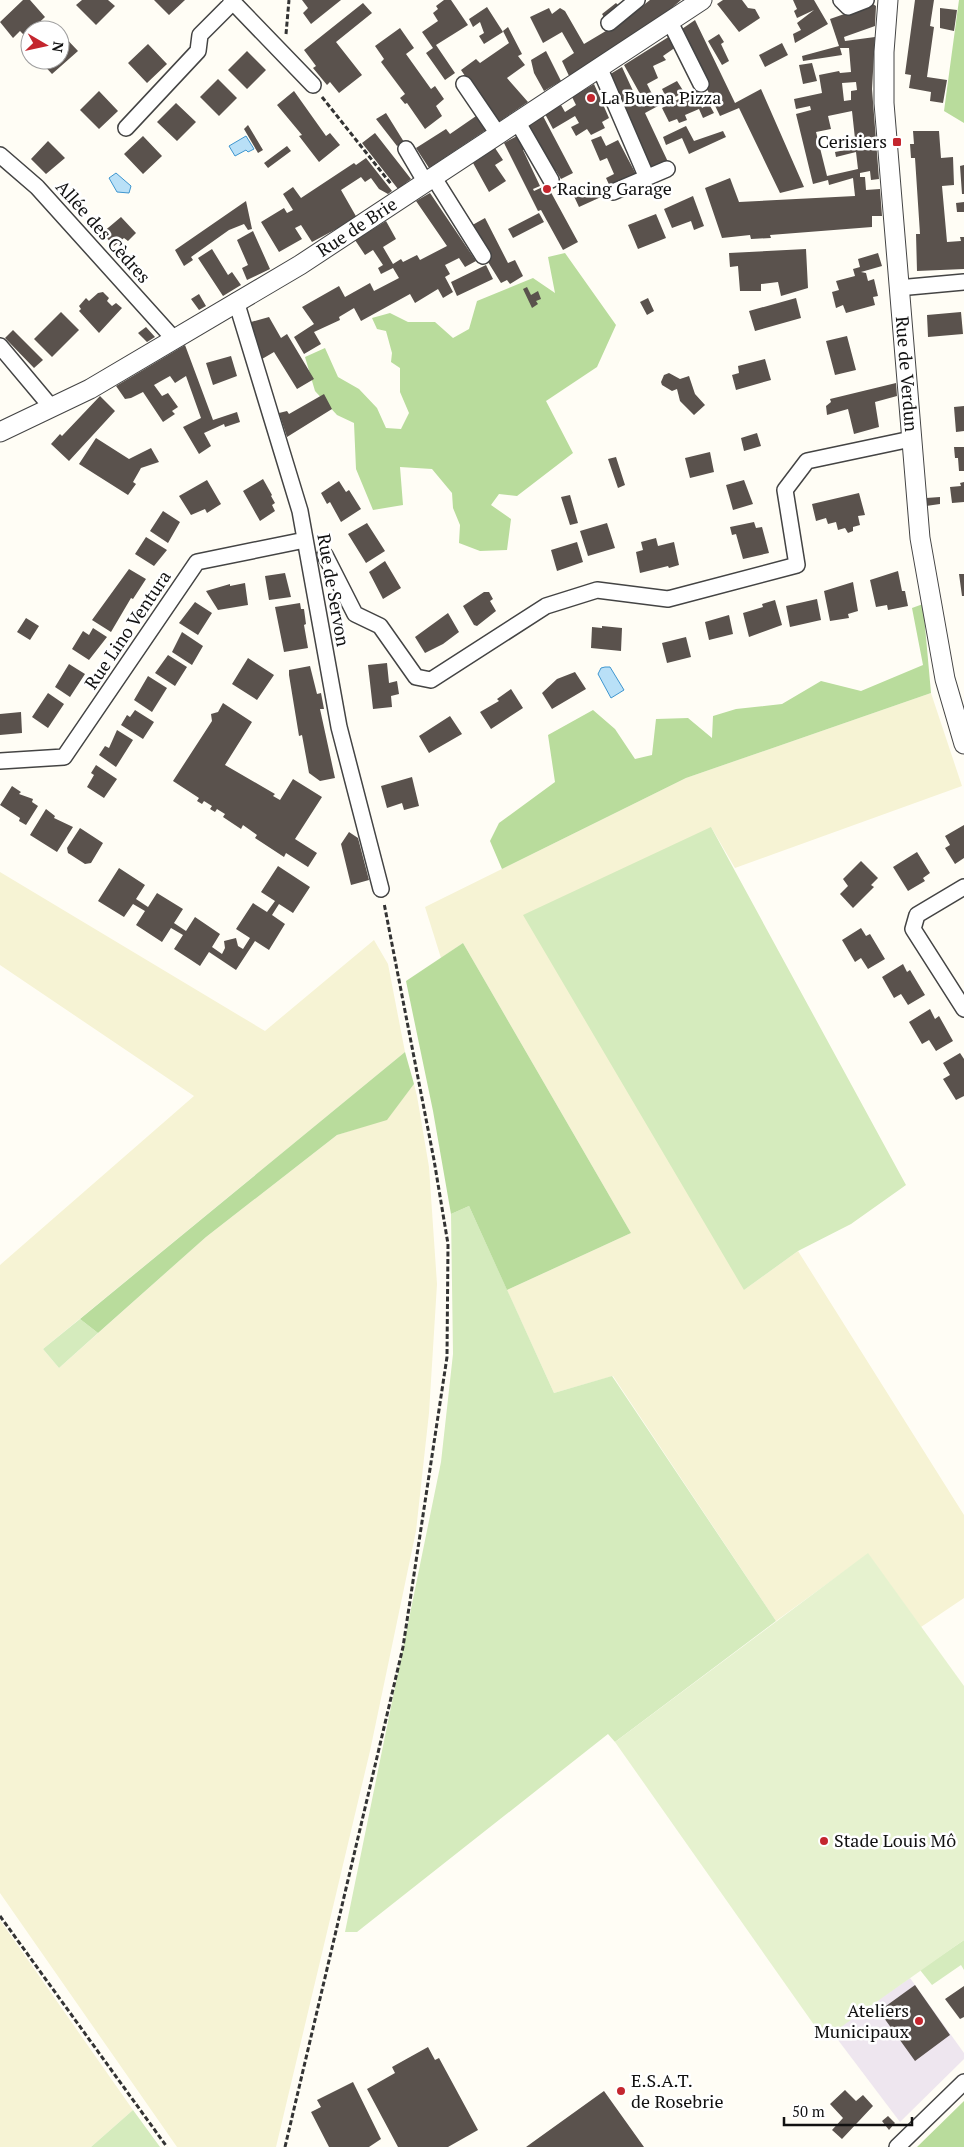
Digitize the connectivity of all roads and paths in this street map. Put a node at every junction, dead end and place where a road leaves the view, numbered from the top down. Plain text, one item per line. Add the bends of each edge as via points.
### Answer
1 (289, 0) edge
2 (637, 0) edge
3 (841, 0) edge
4 (866, 0) edge
5 (888, 0) edge
6 (232, 1) edge
7 (698, 1) edge
8 (670, 22) junction
9 (609, 23) dead end
10 (285, 55) junction
11 (600, 70) junction
12 (464, 84) dead end
13 (701, 84) dead end
14 (313, 85) joint
15 (517, 121) junction
16 (126, 128) dead end
17 (498, 134) junction
18 (406, 149) dead end
19 (0, 155) edge
20 (667, 170) dead end
21 (647, 178) junction
22 (430, 180) junction
23 (551, 180) dead end
24 (613, 192) dead end
25 (402, 198) junction
26 (483, 256) dead end
27 (964, 282) edge
28 (898, 288) junction
29 (236, 301) junction
30 (174, 339) junction
31 (0, 346) edge
32 (52, 408) junction
33 (0, 432) edge
34 (911, 439) junction
35 (305, 540) junction
36 (325, 555) dead end
37 (964, 744) edge
38 (0, 761) edge
39 (964, 887) edge
40 (381, 889) joint
41 (964, 1008) edge
42 (0, 1916) edge
43 (964, 2082) edge
44 (167, 2147) edge
45 (285, 2147) edge
46 (897, 2147) edge

1 - 10 path
2 - 9 street
3 - 4 street via 848,7
5 - 28 street, Rue de Verdun via 884,103
6 - 10 street
6 - 16 street via 200,35 198,51
7 - 8 street, Rue de Brie
8 - 11 street, Rue de Brie
8 - 13 street
10 - 14 street
11 - 15 street, Rue de Brie
11 - 21 street
12 - 17 street
14 - 25 path
15 - 17 street, Rue de Brie
15 - 23 street
17 - 22 street, Rue de Brie
18 - 22 street
19 - 30 street, Allée des Cèdres via 37,187
20 - 21 street
21 - 24 street
22 - 25 street, Rue de Brie
22 - 26 street
25 - 29 street, Rue de Brie via 300,265
27 - 28 street
28 - 34 street, Rue de Verdun
29 - 30 street, Rue de Brie
29 - 35 street, Rue de Servon via 300,511
30 - 32 street, Rue de Brie
31 - 32 street
32 - 33 street, Rue de Brie
34 - 36 street via 807,461 785,490 797,564 668,599 596,590 546,606 431,680 416,676 380,626 355,614
34 - 37 street, Rue de Verdun via 920,538 945,679
35 - 38 street, Rue Lino Ventura via 197,562 64,757
35 - 40 street, Rue de Servon via 339,727
39 - 41 street via 917,915 913,929
40 - 45 path via 448,1244 447,1357 403,1647
42 - 44 path
43 - 46 street

